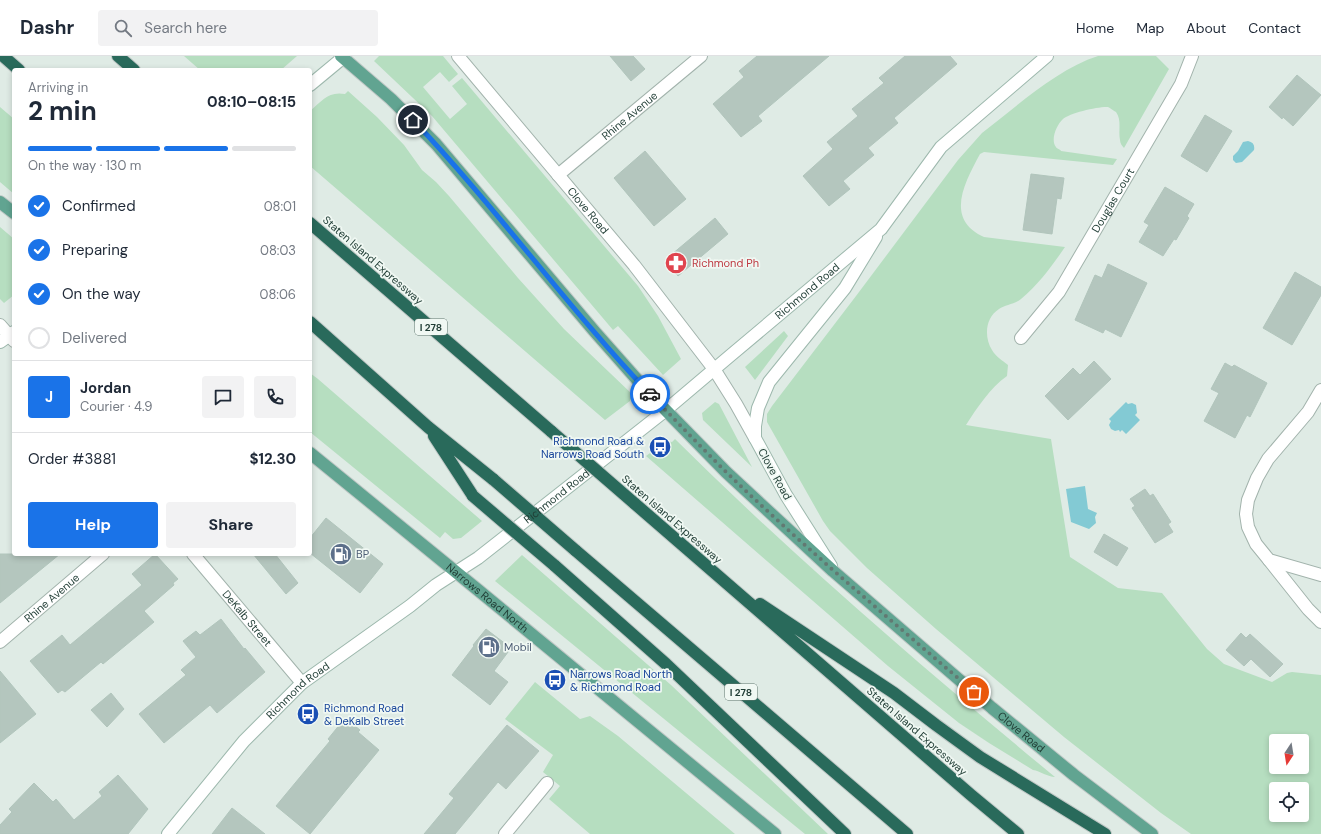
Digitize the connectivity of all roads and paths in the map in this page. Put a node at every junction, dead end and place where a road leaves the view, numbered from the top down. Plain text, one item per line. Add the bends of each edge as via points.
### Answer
1 (3, 56) edge
2 (118, 56) edge
3 (343, 56) edge
4 (458, 56) edge
5 (701, 56) edge
6 (1047, 56) edge
7 (1192, 56) edge
8 (17, 68) edge
9 (132, 68) edge
10 (312, 83) edge
11 (558, 175) junction
12 (0, 202) edge
13 (12, 211) edge
14 (312, 225) edge
15 (881, 229) junction
16 (312, 324) edge
17 (0, 325) edge
18 (9, 338) edge
19 (1021, 338) dead end
20 (714, 369) junction
21 (1321, 390) edge
22 (666, 410) junction
23 (428, 427) junction
24 (755, 438) junction
25 (312, 456) edge
26 (101, 556) edge
27 (195, 556) edge
28 (1269, 560) junction
29 (833, 570) junction
30 (456, 572) junction
31 (1321, 575) edge
32 (718, 576) junction
33 (1321, 622) edge
34 (0, 642) edge
35 (302, 683) junction
36 (547, 783) dead end
37 (168, 834) edge
38 (505, 834) edge
39 (775, 834) edge
40 (845, 834) edge
41 (907, 834) edge
42 (1018, 834) edge
43 (1105, 834) edge
44 (1152, 834) edge

1 - 8 highway
2 - 9 highway
3 - 10 street
3 - 22 main road via 436,144 595,332
4 - 11 street, Clove Road
5 - 11 street, Rhine Avenue
6 - 15 street, Richmond Road via 942,147
7 - 19 street, Douglas Court via 1181,84 1059,292
11 - 20 street, Clove Road via 634,265
12 - 13 main road
14 - 32 highway, Staten Island Expressway / I 278, bridge
15 - 20 street, Richmond Road
15 - 24 street via 845,288 769,382 758,408
16 - 23 highway, I 278
17 - 18 street
20 - 22 street, Richmond Road
20 - 24 street, Clove Road
21 - 28 street via 1308,412 1268,460 1248,500 1248,527 1256,544
22 - 29 main road via 726,472
22 - 30 street, Richmond Road via 478,558
23 - 40 highway, bridge via 473,496 666,664
23 - 41 highway, I 278, bridge via 494,480
24 - 29 street, Clove Road via 786,495
25 - 30 main road, Narrows Road North
26 - 34 street, Rhine Avenue
27 - 35 street, DeKalb Street
28 - 31 street
28 - 33 street
29 - 44 main road, Clove Road via 1019,730 1102,798
30 - 35 street, Richmond Road
30 - 39 main road, Narrows Road North
32 - 42 highway, Staten Island Expressway / I 278
32 - 43 highway via 894,693 980,757
35 - 37 street, Richmond Road via 244,741
36 - 38 street

